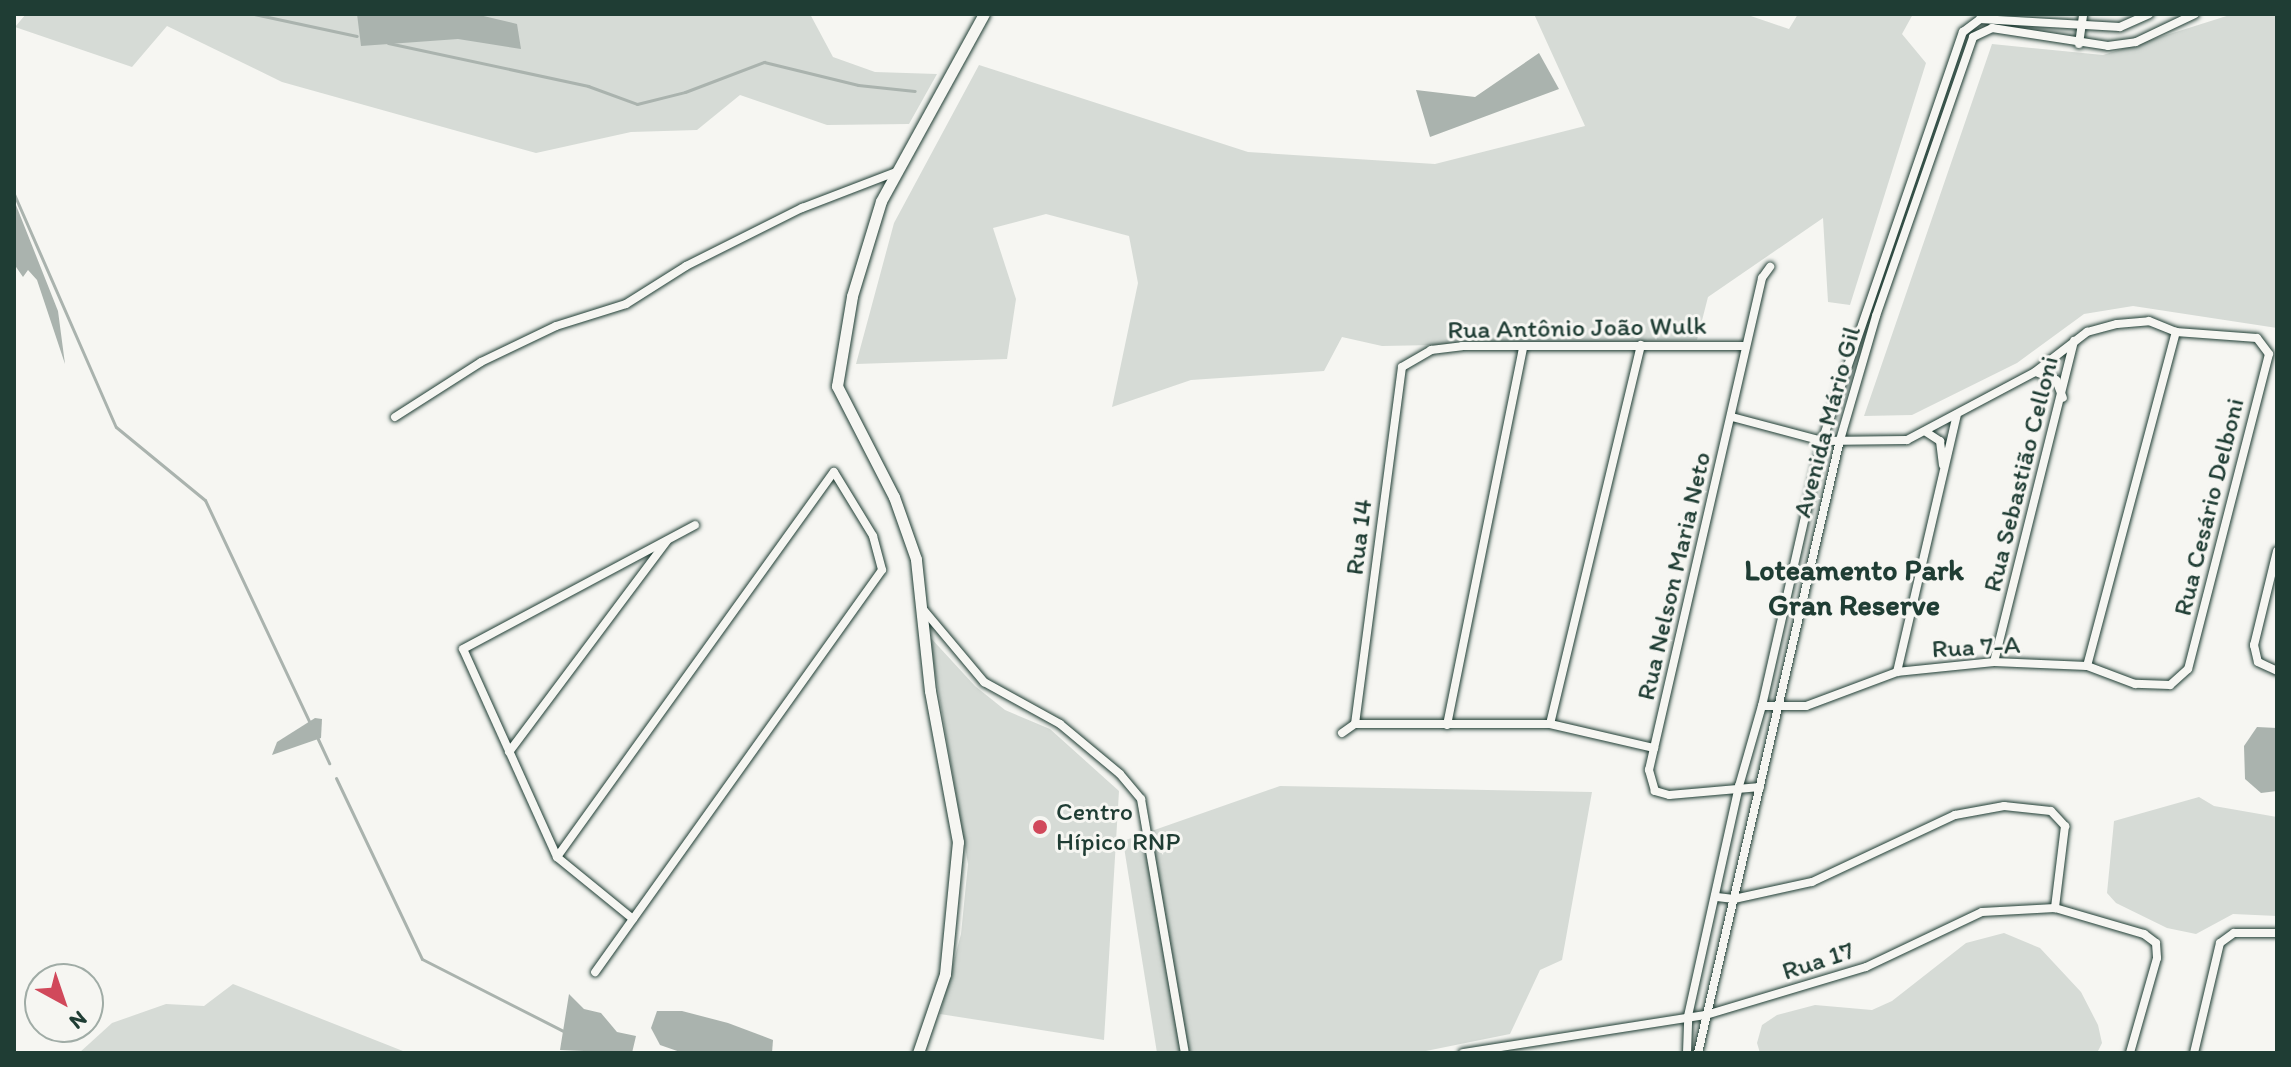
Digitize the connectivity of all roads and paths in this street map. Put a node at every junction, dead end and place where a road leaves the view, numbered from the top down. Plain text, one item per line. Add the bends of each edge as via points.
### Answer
1 (984, 14) edge
2 (2083, 14) edge
3 (2149, 14) edge
4 (2195, 14) edge
5 (1980, 16) edge
6 (2081, 26) junction
7 (1982, 29) junction
8 (2079, 44) junction
9 (1938, 100) junction
10 (1949, 104) junction
11 (897, 172) junction
12 (1907, 188) junction
13 (1918, 192) junction
14 (1770, 267) dead end
15 (1863, 312) junction
16 (1876, 316) junction
17 (2176, 332) junction
18 (2074, 341) junction
19 (1641, 345) junction
20 (1746, 346) junction
21 (1523, 348) junction
22 (1411, 359) joint
23 (2035, 372) junction
24 (2063, 399) junction
25 (1957, 415) junction
26 (395, 417) dead end
27 (1732, 417) junction
28 (1922, 433) junction
29 (1840, 440) junction
30 (1822, 441) junction
31 (1944, 474) junction
32 (695, 525) dead end
33 (668, 539) junction
34 (2277, 551) edge
35 (1790, 567) junction
36 (1810, 572) junction
37 (922, 607) junction
38 (1994, 662) junction
39 (2087, 666) junction
40 (2188, 669) joint
41 (2274, 670) edge
42 (1897, 672) junction
43 (1762, 706) junction
44 (1779, 709) junction
45 (1355, 724) junction
46 (1550, 724) junction
47 (1447, 725) junction
48 (1342, 733) dead end
49 (1654, 748) junction
50 (509, 752) junction
51 (1739, 786) junction
52 (1760, 787) junction
53 (557, 857) junction
54 (1717, 897) junction
55 (1734, 899) junction
56 (2055, 908) junction
57 (633, 919) junction
58 (2277, 933) edge
59 (595, 972) dead end
60 (1706, 1015) junction
61 (1688, 1016) junction
62 (1484, 1050) edge
63 (918, 1053) edge
64 (1185, 1053) edge
65 (1463, 1053) edge
66 (1687, 1053) edge
67 (1698, 1053) edge
68 (2130, 1053) edge
69 (2194, 1053) edge

1 - 11 street
2 - 6 street
3 - 6 street via 2120,27
4 - 8 street via 2136,42
5 - 6 street
5 - 7 street
5 - 9 street, Avenida Mário Gil via 1963,32
6 - 8 street
7 - 8 street
7 - 10 street, Avenida Mário Gil via 1973,37
9 - 10 street
9 - 12 street, Avenida Mário Gil
10 - 13 street, Avenida Mário Gil
11 - 26 street via 802,208 686,266 626,304 556,326 481,362
11 - 37 street via 865,244 842,337 837,386 894,497 916,559
12 - 13 street
12 - 15 street, Avenida Mário Gil
13 - 16 street, Avenida Mário Gil
14 - 20 street, Rua Nelson Maria Neto via 1762,278
15 - 16 street
15 - 30 street, Avenida Mário Gil
16 - 29 street, Avenida Mário Gil
17 - 18 street via 2149,321 2087,332
17 - 39 street
17 - 40 street, Rua Cesário Delboni via 2257,338 2269,354
18 - 23 street
18 - 24 street, Rua Sebastião Celloni
19 - 20 street, Rua Antônio João Wulk
19 - 21 street, Rua Antônio João Wulk
19 - 46 street
20 - 27 street, Rua Nelson Maria Neto
21 - 22 street, Rua Antônio João Wulk via 1462,346
21 - 47 street
22 - 45 street, Rua 14 via 1402,367 1398,387
23 - 24 street via 2056,380
23 - 25 street
24 - 38 street, Rua Sebastião Celloni
25 - 28 street
25 - 31 street
27 - 30 street
27 - 49 street, Rua Nelson Maria Neto
28 - 29 street via 1898,442
28 - 31 street via 1929,431 1940,441
29 - 30 street
29 - 36 street, Avenida Mário Gil
30 - 35 street, Avenida Mário Gil
31 - 42 street
32 - 33 street
33 - 50 street
33 - 50 street via 463,649
34 - 41 street via 2254,645 2258,662
35 - 36 street
35 - 43 street, Avenida Mário Gil
36 - 44 street, Avenida Mário Gil
37 - 63 street via 930,691 958,842 945,974
37 - 64 street via 984,682 1060,724 1120,774 1141,799
38 - 39 street, Rua 7-A
38 - 42 street, Rua 7-A
39 - 40 street, Rua 7-A via 2159,688
42 - 44 street, Rua 7-A via 1806,706
43 - 44 street, Rua 7-A
43 - 51 street, Avenida Mário Gil
44 - 52 street, Avenida Mário Gil
45 - 47 street
45 - 48 street
46 - 47 street
46 - 49 street
49 - 51 street, Rua Nelson Maria Neto via 1649,770 1655,791 1669,795
50 - 53 street
51 - 52 street, Rua Nelson Maria Neto
51 - 54 street, Avenida Mário Gil
52 - 55 street, Avenida Mário Gil
53 - 57 street
53 - 57 street via 834,472 873,536 882,570
54 - 55 street
54 - 61 street, Avenida Mário Gil
55 - 56 street via 1812,882 1955,815 2004,806 2051,811 2065,826
55 - 60 street, Avenida Mário Gil
56 - 60 street, Rua 17 via 1982,912 1866,967
56 - 68 street, Rua 17 via 2144,934 2156,943 2157,958
57 - 59 street
58 - 69 street via 2234,933 2220,943
60 - 61 street, Rua 17
60 - 67 street, Avenida Mário Gil
61 - 62 street, Rua 17
61 - 66 street, Avenida Mário Gil
62 - 65 street, Rua 17

